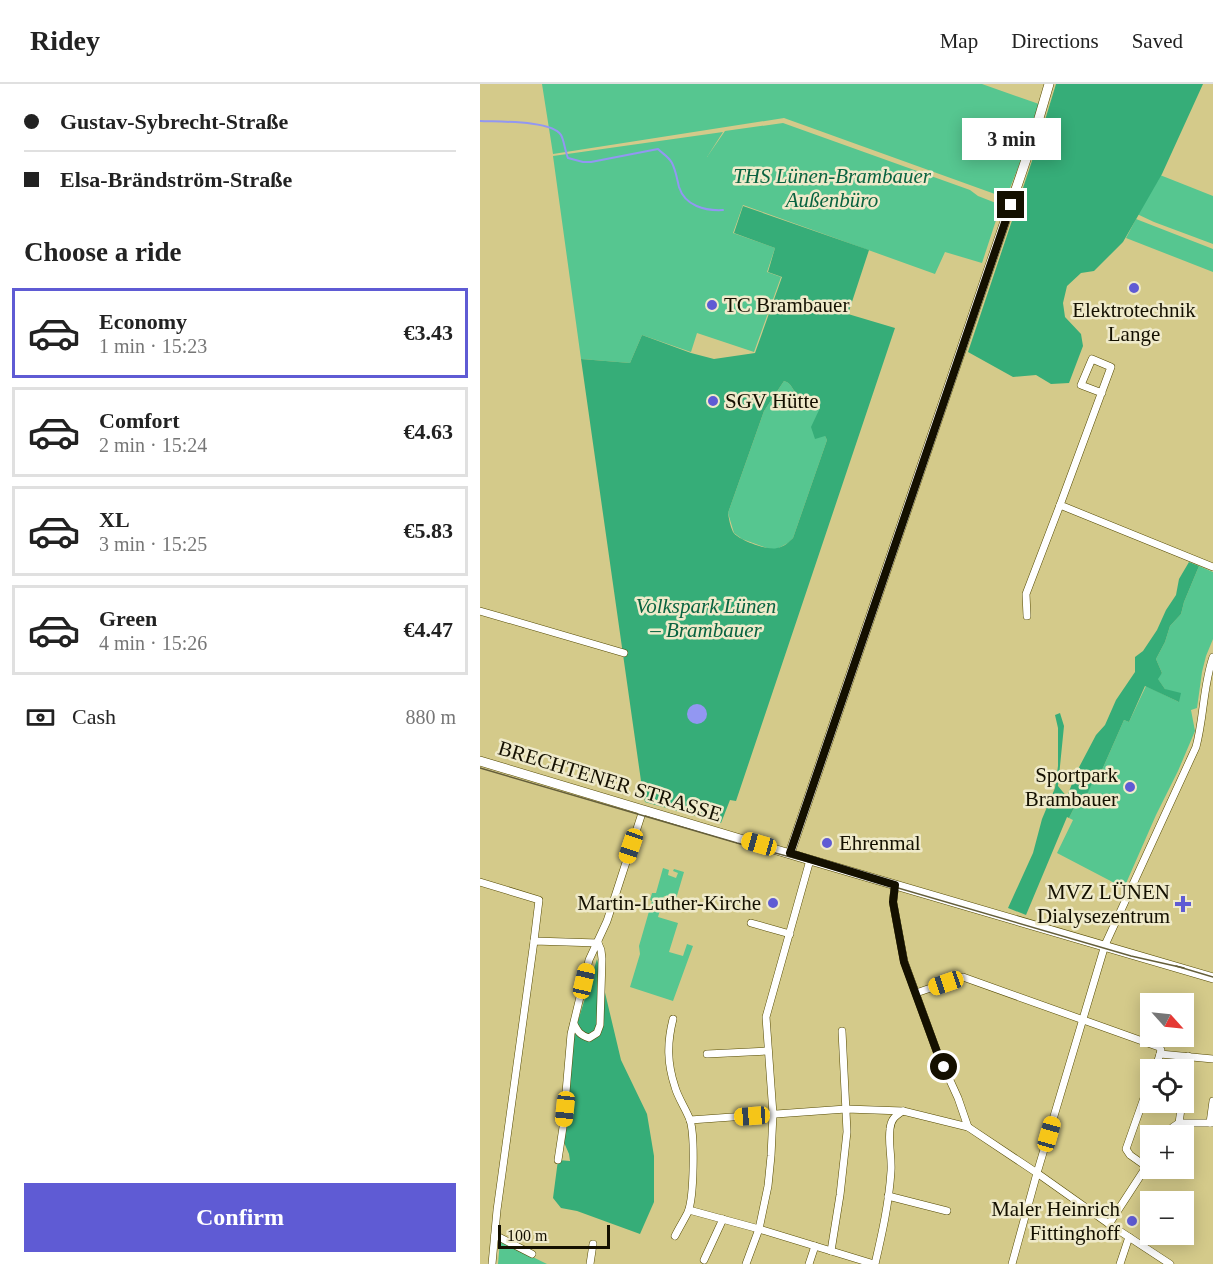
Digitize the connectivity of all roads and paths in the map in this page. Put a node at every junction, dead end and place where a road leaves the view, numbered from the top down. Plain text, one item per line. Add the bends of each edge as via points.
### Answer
1 (1049, 84) edge
2 (1102, 393) junction
3 (1060, 505) junction
4 (1213, 567) edge
5 (480, 610) edge
6 (1027, 616) dead end
7 (624, 654) dead end
8 (1213, 657) edge
9 (480, 761) edge
10 (643, 810) junction
11 (790, 853) junction
12 (810, 860) junction
13 (480, 882) edge
14 (895, 885) junction
15 (751, 923) dead end
16 (790, 934) junction
17 (534, 941) junction
18 (597, 943) junction
19 (1105, 946) junction
20 (1213, 978) edge
21 (916, 993) junction
22 (673, 1019) dead end
23 (1082, 1019) junction
24 (574, 1024) junction
25 (842, 1032) dead end
26 (768, 1050) junction
27 (1160, 1050) junction
28 (707, 1054) dead end
29 (1188, 1056) junction
30 (1158, 1059) edge
31 (1188, 1059) edge
32 (1213, 1059) edge
33 (1213, 1101) edge
34 (846, 1109) junction
35 (1140, 1109) edge
36 (903, 1111) junction
37 (1180, 1113) edge
38 (773, 1114) junction
39 (690, 1120) junction
40 (1179, 1123) junction
41 (1211, 1123) edge
42 (1176, 1125) edge
43 (968, 1127) junction
44 (558, 1160) dead end
45 (1140, 1160) edge
46 (1037, 1173) junction
47 (1140, 1178) edge
48 (888, 1196) junction
49 (689, 1210) junction
50 (948, 1211) dead end
51 (723, 1219) junction
52 (1109, 1224) junction
53 (759, 1229) junction
54 (495, 1235) junction
55 (675, 1236) dead end
56 (1129, 1237) junction
57 (593, 1244) dead end
58 (815, 1246) junction
59 (831, 1251) junction
60 (532, 1254) dead end
61 (704, 1260) dead end
62 (492, 1264) edge
63 (590, 1264) edge
64 (746, 1264) edge
65 (809, 1264) edge
66 (874, 1264) edge
67 (1012, 1264) edge
68 (1120, 1264) edge
69 (1170, 1264) edge

1 - 11 street
2 - 2 street via 1112,367 1092,359 1082,385
2 - 3 street
3 - 4 street
3 - 6 street via 1026,594
5 - 7 street
8 - 19 street via 1196,747
9 - 10 street, BRECHTENER STRASSE
10 - 11 street, BRECHTENER STRASSE
10 - 18 street
11 - 12 street, BRECHTENER STRASSE
12 - 14 street, BRECHTENER STRASSE
12 - 16 street
13 - 17 street via 539,900
14 - 19 street, BRECHTENER STRASSE
14 - 21 street via 893,902 904,962
15 - 16 street
16 - 26 street via 766,1017
17 - 18 street
17 - 54 street
18 - 24 street via 589,960
18 - 24 street via 602,979 597,1033 589,1038 582,1036
19 - 20 street, BRECHTENER STRASSE
19 - 23 street
21 - 23 street via 963,977
21 - 43 street
22 - 39 street via 668,1055 675,1087
23 - 27 street
23 - 46 street
24 - 44 street
25 - 34 street
26 - 28 street
26 - 38 street
27 - 29 street
27 - 30 street
29 - 31 street
29 - 32 street
33 - 41 street
34 - 36 street
34 - 38 street
34 - 59 street via 846,1142
35 - 45 street via 1126,1149
36 - 43 street
36 - 48 street via 893,1118 889,1130
37 - 40 street
38 - 39 street
38 - 53 street via 768,1186
39 - 49 street via 693,1174
40 - 41 street
40 - 42 street
43 - 46 street
46 - 52 street
46 - 67 street
47 - 52 street
48 - 50 street
48 - 66 street
49 - 51 street
49 - 55 street
51 - 53 street
51 - 61 street
52 - 56 street
53 - 58 street
53 - 64 street
54 - 60 street
54 - 62 street
56 - 68 street
56 - 69 street
57 - 63 street
58 - 59 street
58 - 65 street
59 - 66 street

